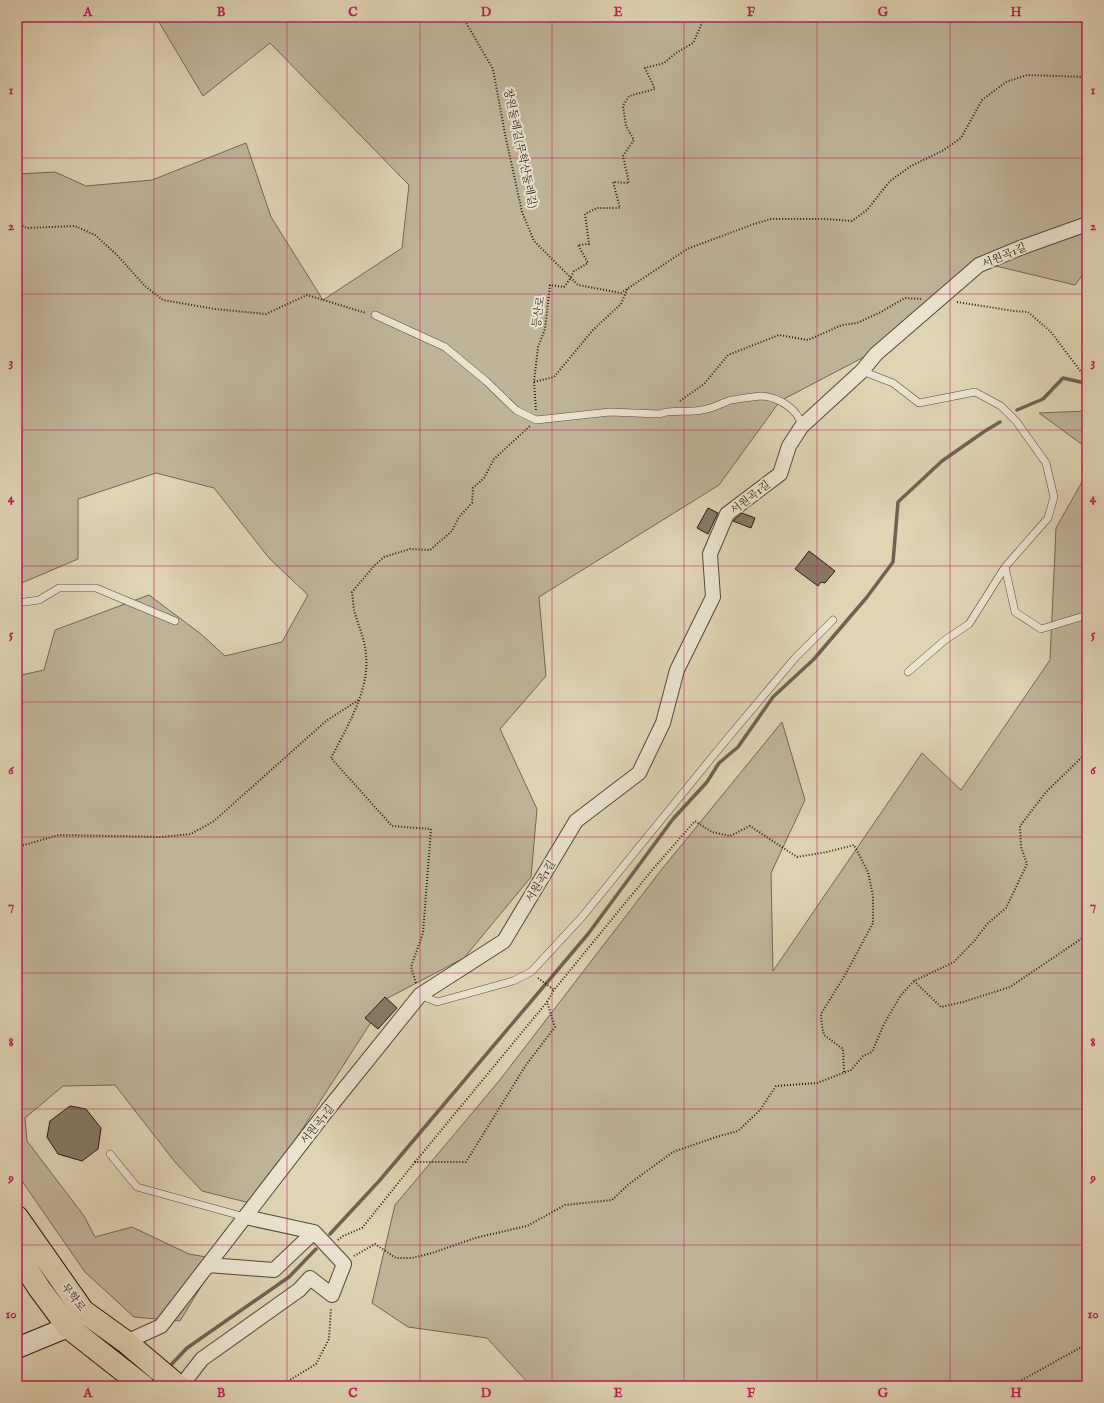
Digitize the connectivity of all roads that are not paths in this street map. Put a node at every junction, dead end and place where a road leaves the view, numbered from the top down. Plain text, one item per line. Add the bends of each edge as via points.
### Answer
1 (1087, 224) edge
2 (375, 315) road end
3 (862, 371) junction
4 (802, 426) junction
5 (1005, 567) junction
6 (17, 603) edge
7 (1087, 615) edge
8 (833, 620) dead end
9 (174, 621) dead end
10 (908, 672) dead end
11 (420, 995) junction
12 (110, 1154) dead end
13 (17, 1217) edge
14 (245, 1217) junction
15 (314, 1232) junction
16 (17, 1254) edge
17 (208, 1265) junction
18 (83, 1311) junction
19 (68, 1327) junction
20 (126, 1342) junction
21 (17, 1348) edge
22 (133, 1383) edge
23 (180, 1386) edge

1 - 3 street, 서원곡1길 via 979,265 876,354
2 - 4 lane via 445,347 516,410 536,420 610,412 659,414 666,411 703,410 732,400 762,396 786,404 800,418
3 - 4 street, 서원곡1길
3 - 5 lane via 893,383 919,403 975,392 1001,406 1024,431 1046,463 1054,497 1048,518
4 - 11 street, 서원곡1길 via 789,446 780,474 727,514 710,554 713,597 677,670 663,723 640,773 576,821 504,941
5 - 7 lane via 1014,612 1041,629
5 - 10 lane via 969,624 945,640
6 - 9 lane via 39,600 60,588 96,588
8 - 11 lane via 795,658 582,917 531,972 513,981 437,1002
11 - 14 street, 서원곡1길
12 - 14 lane via 137,1187
13 - 18 main road, 무학로
14 - 15 street
14 - 17 street, 서원곡1길
15 - 17 street via 274,1270
15 - 23 street via 344,1264 332,1295 310,1278 298,1290 202,1359
16 - 19 main road, 무학로
17 - 20 street, 서원곡1길 via 161,1326
18 - 19 main road
18 - 20 main road, 무학로
19 - 21 main road
19 - 22 main road, 무학로
20 - 23 main road, 무학로

